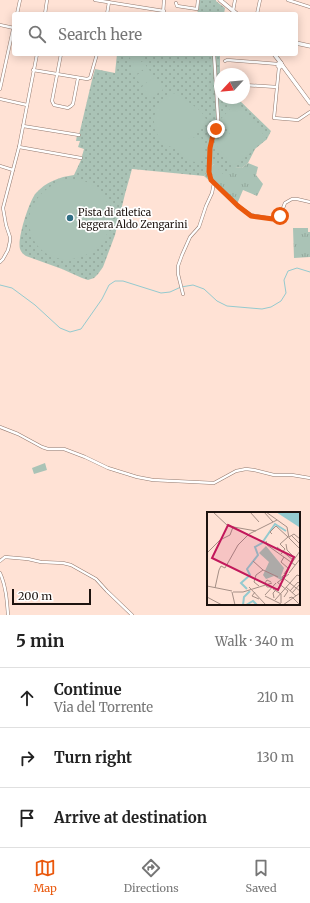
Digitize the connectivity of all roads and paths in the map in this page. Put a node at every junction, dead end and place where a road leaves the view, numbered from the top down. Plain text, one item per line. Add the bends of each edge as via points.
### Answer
1 (20, 0) edge
2 (47, 0) edge
3 (95, 0) edge
4 (164, 0) edge
5 (198, 0) edge
6 (220, 0) edge
7 (235, 0) edge
8 (260, 0) edge
9 (288, 0) edge
10 (108, 2) junction
11 (176, 3) dead end
12 (310, 7) edge
13 (233, 11) joint
14 (17, 12) edge
15 (45, 12) edge
16 (107, 12) edge
17 (164, 12) edge
18 (257, 12) edge
19 (0, 25) edge
20 (12, 27) edge
21 (12, 36) edge
22 (298, 43) edge
23 (309, 45) edge
24 (36, 56) edge
25 (61, 56) edge
26 (96, 56) edge
27 (214, 56) edge
28 (276, 56) edge
29 (225, 61) dead end
30 (280, 65) junction
31 (33, 70) junction
32 (57, 75) junction
33 (78, 78) junction
34 (250, 85) edge
35 (277, 87) junction
36 (0, 89) edge
37 (0, 99) edge
38 (310, 103) edge
39 (26, 105) junction
40 (310, 112) edge
41 (23, 126) junction
42 (79, 134) dead end
43 (19, 147) junction
44 (81, 158) dead end
45 (0, 166) edge
46 (13, 170) junction
47 (214, 183) junction
48 (310, 202) edge
49 (0, 262) edge
50 (183, 294) dead end
51 (0, 427) edge
52 (310, 478) edge
53 (0, 561) edge
54 (0, 573) edge
55 (8, 615) edge
56 (132, 615) edge

1 - 14 street
2 - 15 street
3 - 10 street
4 - 17 street
5 - 11 street via 197,9 177,6
6 - 13 main road
7 - 13 street
8 - 18 street
9 - 12 street
10 - 16 street
10 - 17 street
19 - 20 street
21 - 36 street
22 - 23 main road
24 - 31 street
25 - 32 street
26 - 33 street via 89,79
27 - 47 street via 218,124 211,142 209,167 210,177
28 - 30 main road
29 - 30 street
30 - 35 street
30 - 38 main road
31 - 32 street
31 - 39 street
32 - 33 street
32 - 33 street via 52,102 54,105 69,108 72,106
34 - 35 street
35 - 40 street via 274,118 298,120
37 - 39 street
39 - 41 street
41 - 42 street
41 - 43 street
43 - 44 street
43 - 46 street
45 - 46 street
46 - 49 street via 3,208 10,241 8,250
47 - 48 street via 251,216 273,219 280,216 285,203 292,199
47 - 50 street via 199,227 190,237 178,266
51 - 52 street via 42,447 71,451 108,468 153,480 214,483 236,471 246,469 274,475
53 - 56 street via 5,557 15,557 71,565 96,579
54 - 55 street

